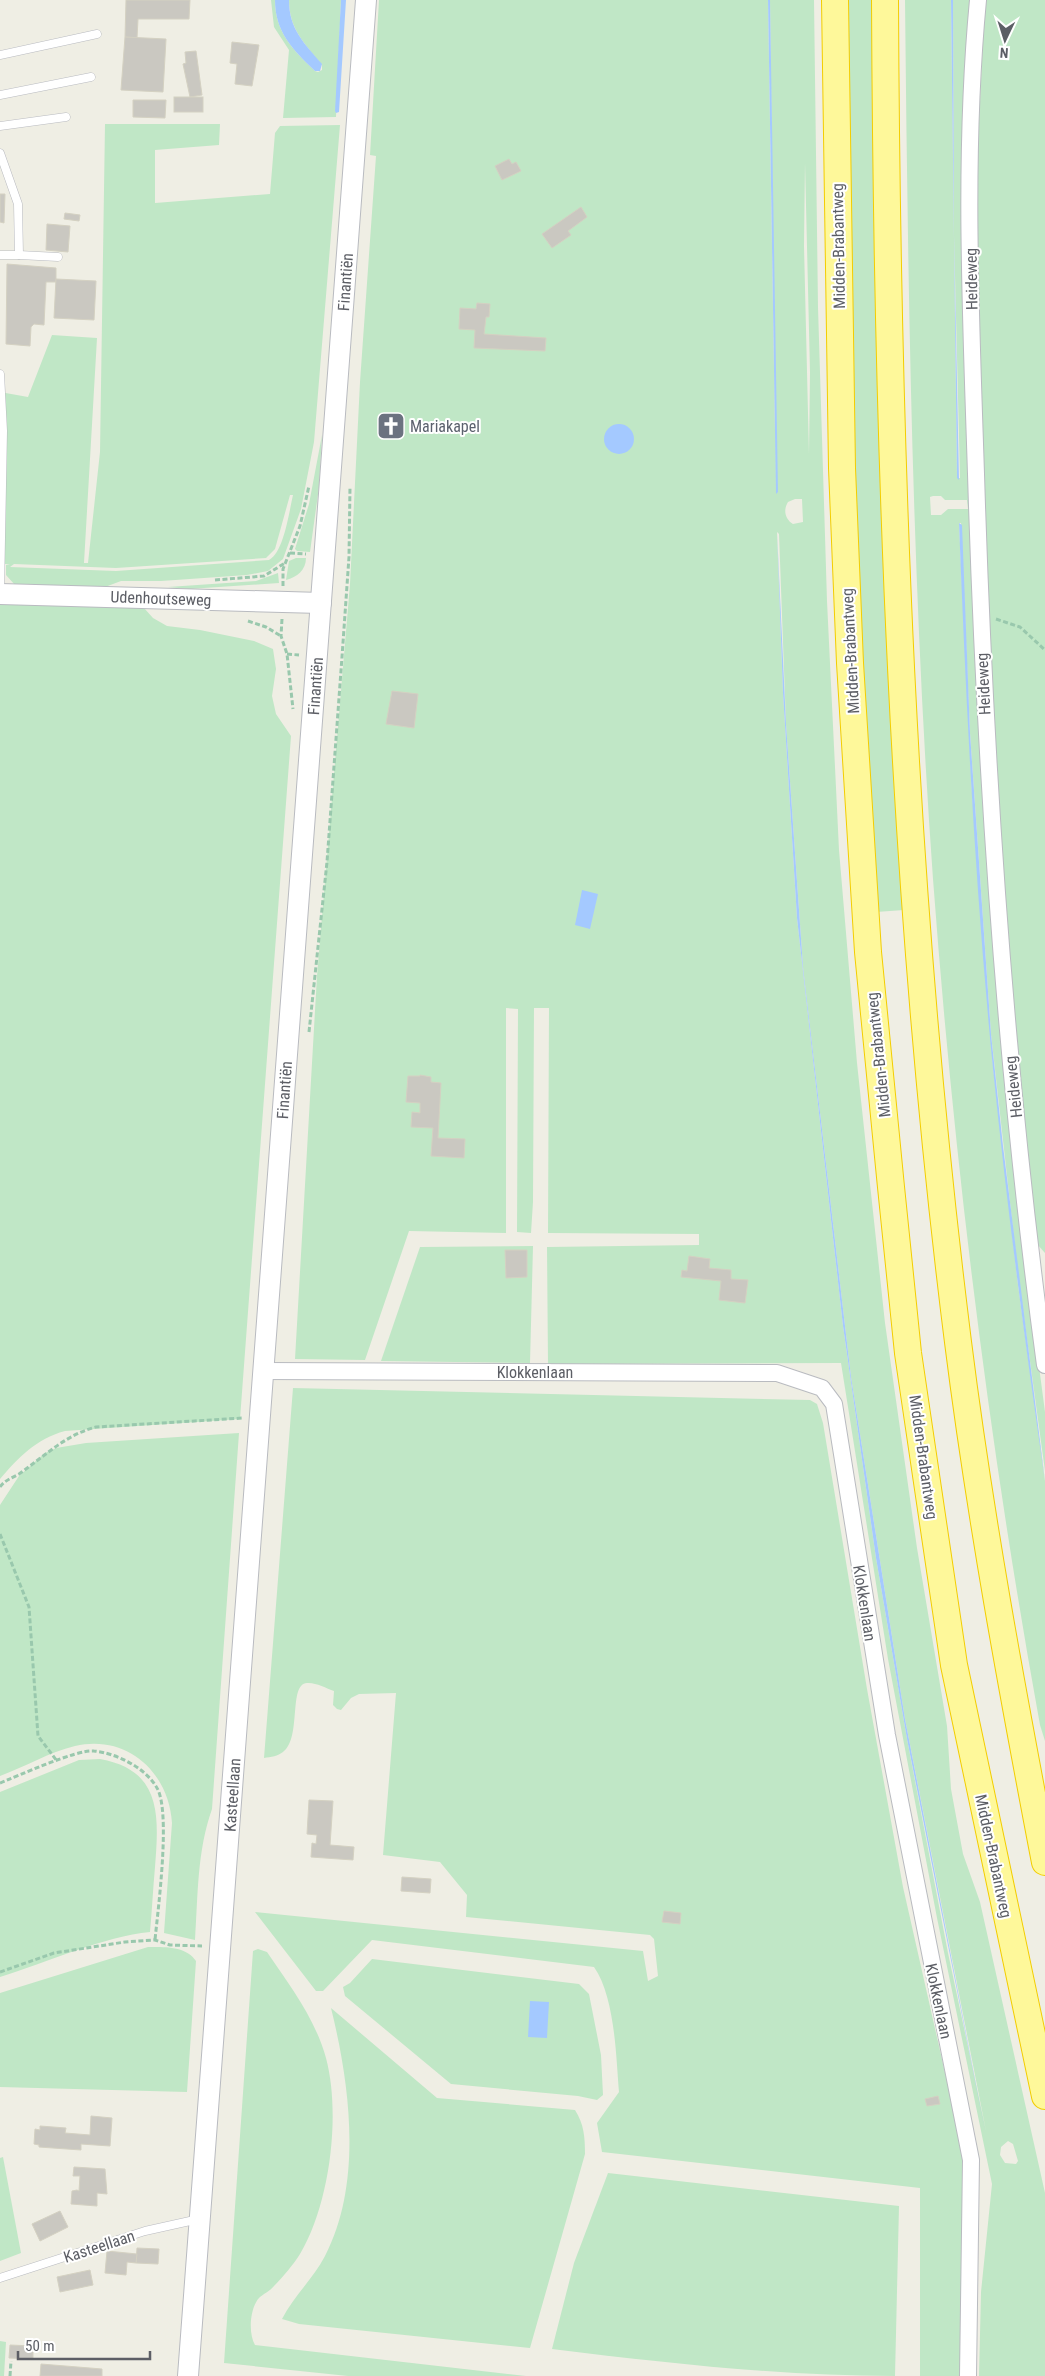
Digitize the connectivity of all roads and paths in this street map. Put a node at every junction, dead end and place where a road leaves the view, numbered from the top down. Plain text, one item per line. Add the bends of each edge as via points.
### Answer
1 (366, 0) edge
2 (835, 0) edge
3 (885, 0) edge
4 (978, 0) edge
5 (98, 34) dead end
6 (0, 56) edge
7 (91, 77) dead end
8 (0, 95) edge
9 (66, 117) dead end
10 (0, 126) edge
11 (0, 153) edge
12 (0, 255) edge
13 (19, 255) junction
14 (58, 257) dead end
15 (0, 374) edge
16 (0, 594) edge
17 (282, 602) junction
18 (321, 603) junction
19 (980, 618) junction
20 (1045, 650) edge
21 (287, 654) dead end
22 (1039, 1268) edge
23 (1045, 1365) edge
24 (262, 1371) junction
25 (260, 1425) junction
26 (0, 1487) edge
27 (0, 1534) edge
28 (57, 1761) junction
29 (0, 1783) edge
30 (1045, 1862) edge
31 (156, 1940) junction
32 (203, 1946) dead end
33 (0, 1972) edge
34 (1045, 2096) edge
35 (199, 2219) junction
36 (0, 2278) edge
37 (11, 2361) dead end
38 (10, 2376) edge
39 (188, 2376) edge
40 (968, 2376) edge

1 - 18 street, Finantiën
2 - 34 highway, Midden-Brabantweg via 842,458 850,653 868,952 890,1178 908,1353 954,1664
3 - 30 highway via 892,476 900,668 919,959 938,1171 959,1347 1006,1659
4 - 19 street, Heideweg via 969,208
5 - 6 lane
7 - 8 lane
9 - 10 lane
11 - 13 lane via 18,204
12 - 13 lane
13 - 14 lane
15 - 16 lane via 3,431
16 - 17 street, Udenhoutseweg
17 - 18 street, Udenhoutseweg
17 - 21 path, Finantiën via 281,636
18 - 24 street, Finantiën
19 - 20 path via 1003,620 1020,627
19 - 22 street, Heideweg via 1002,965
22 - 23 street, Heideweg
24 - 25 street, Kasteellaan
24 - 40 street, Klokkenlaan via 777,1373 822,1388 834,1404 887,1736 972,2160
25 - 26 path via 246,1418 96,1427 60,1442
25 - 35 street, Kasteellaan
27 - 28 path via 29,1607 38,1736
28 - 29 path
28 - 31 path via 92,1750 130,1761 158,1789 164,1822
31 - 32 path via 170,1945
31 - 33 path via 54,1953
35 - 36 lane, Kasteellaan via 145,2231
35 - 39 street, Kasteellaan
37 - 38 path

